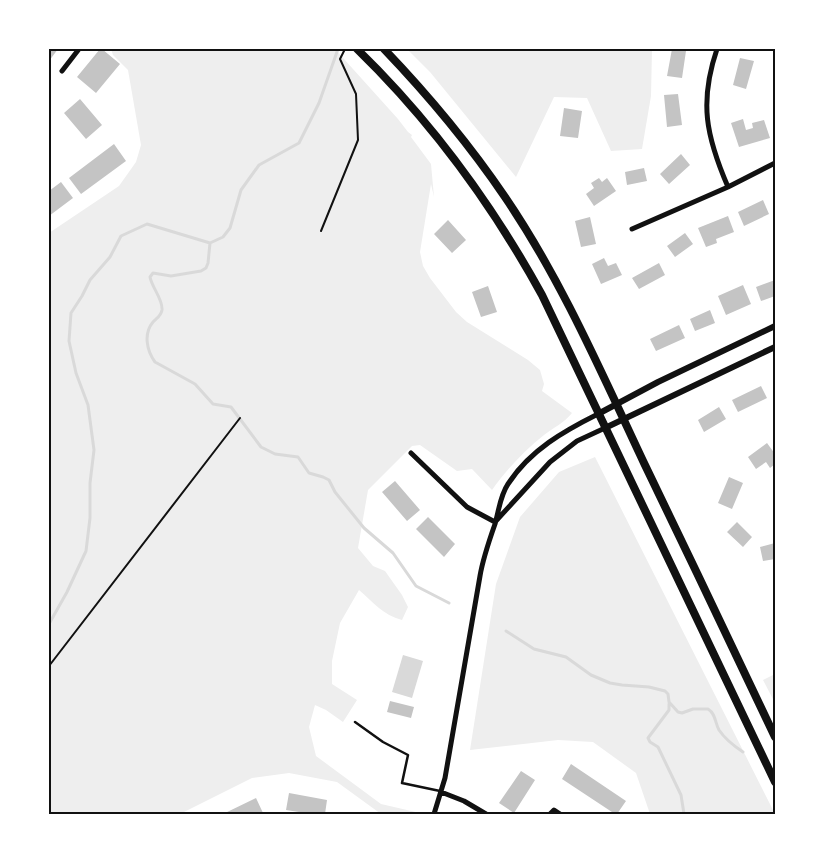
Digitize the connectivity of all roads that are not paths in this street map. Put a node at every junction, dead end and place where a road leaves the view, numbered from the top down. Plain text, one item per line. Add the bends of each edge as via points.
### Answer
1 (79, 49) edge
2 (357, 49) edge
3 (384, 49) edge
4 (717, 49) edge
5 (62, 71) dead end
6 (775, 164) edge
7 (728, 186) junction
8 (632, 229) dead end
9 (775, 326) edge
10 (775, 347) edge
11 (616, 404) junction
12 (598, 414) junction
13 (624, 419) junction
14 (605, 428) junction
15 (411, 453) dead end
16 (495, 522) junction
17 (355, 722) dead end
18 (775, 738) edge
19 (775, 782) edge
20 (441, 792) junction
21 (434, 814) edge
22 (486, 814) edge
23 (550, 814) edge
24 (560, 814) edge

1 - 5 street
2 - 12 main road via 425,122 502,226 542,295
3 - 11 main road via 446,118 506,197 547,266
4 - 7 street via 708,79 707,115 713,149
6 - 7 street
7 - 8 street
9 - 11 street
10 - 13 street
11 - 12 street
11 - 13 main road
12 - 14 main road
12 - 16 street via 552,439 524,464 508,484
13 - 14 street
13 - 18 main road
14 - 16 street via 577,441 550,462
14 - 19 main road
15 - 16 street via 467,507
16 - 20 street via 485,550
17 - 20 lane via 408,755 402,783
20 - 21 street
20 - 22 street
23 - 24 street via 554,810

